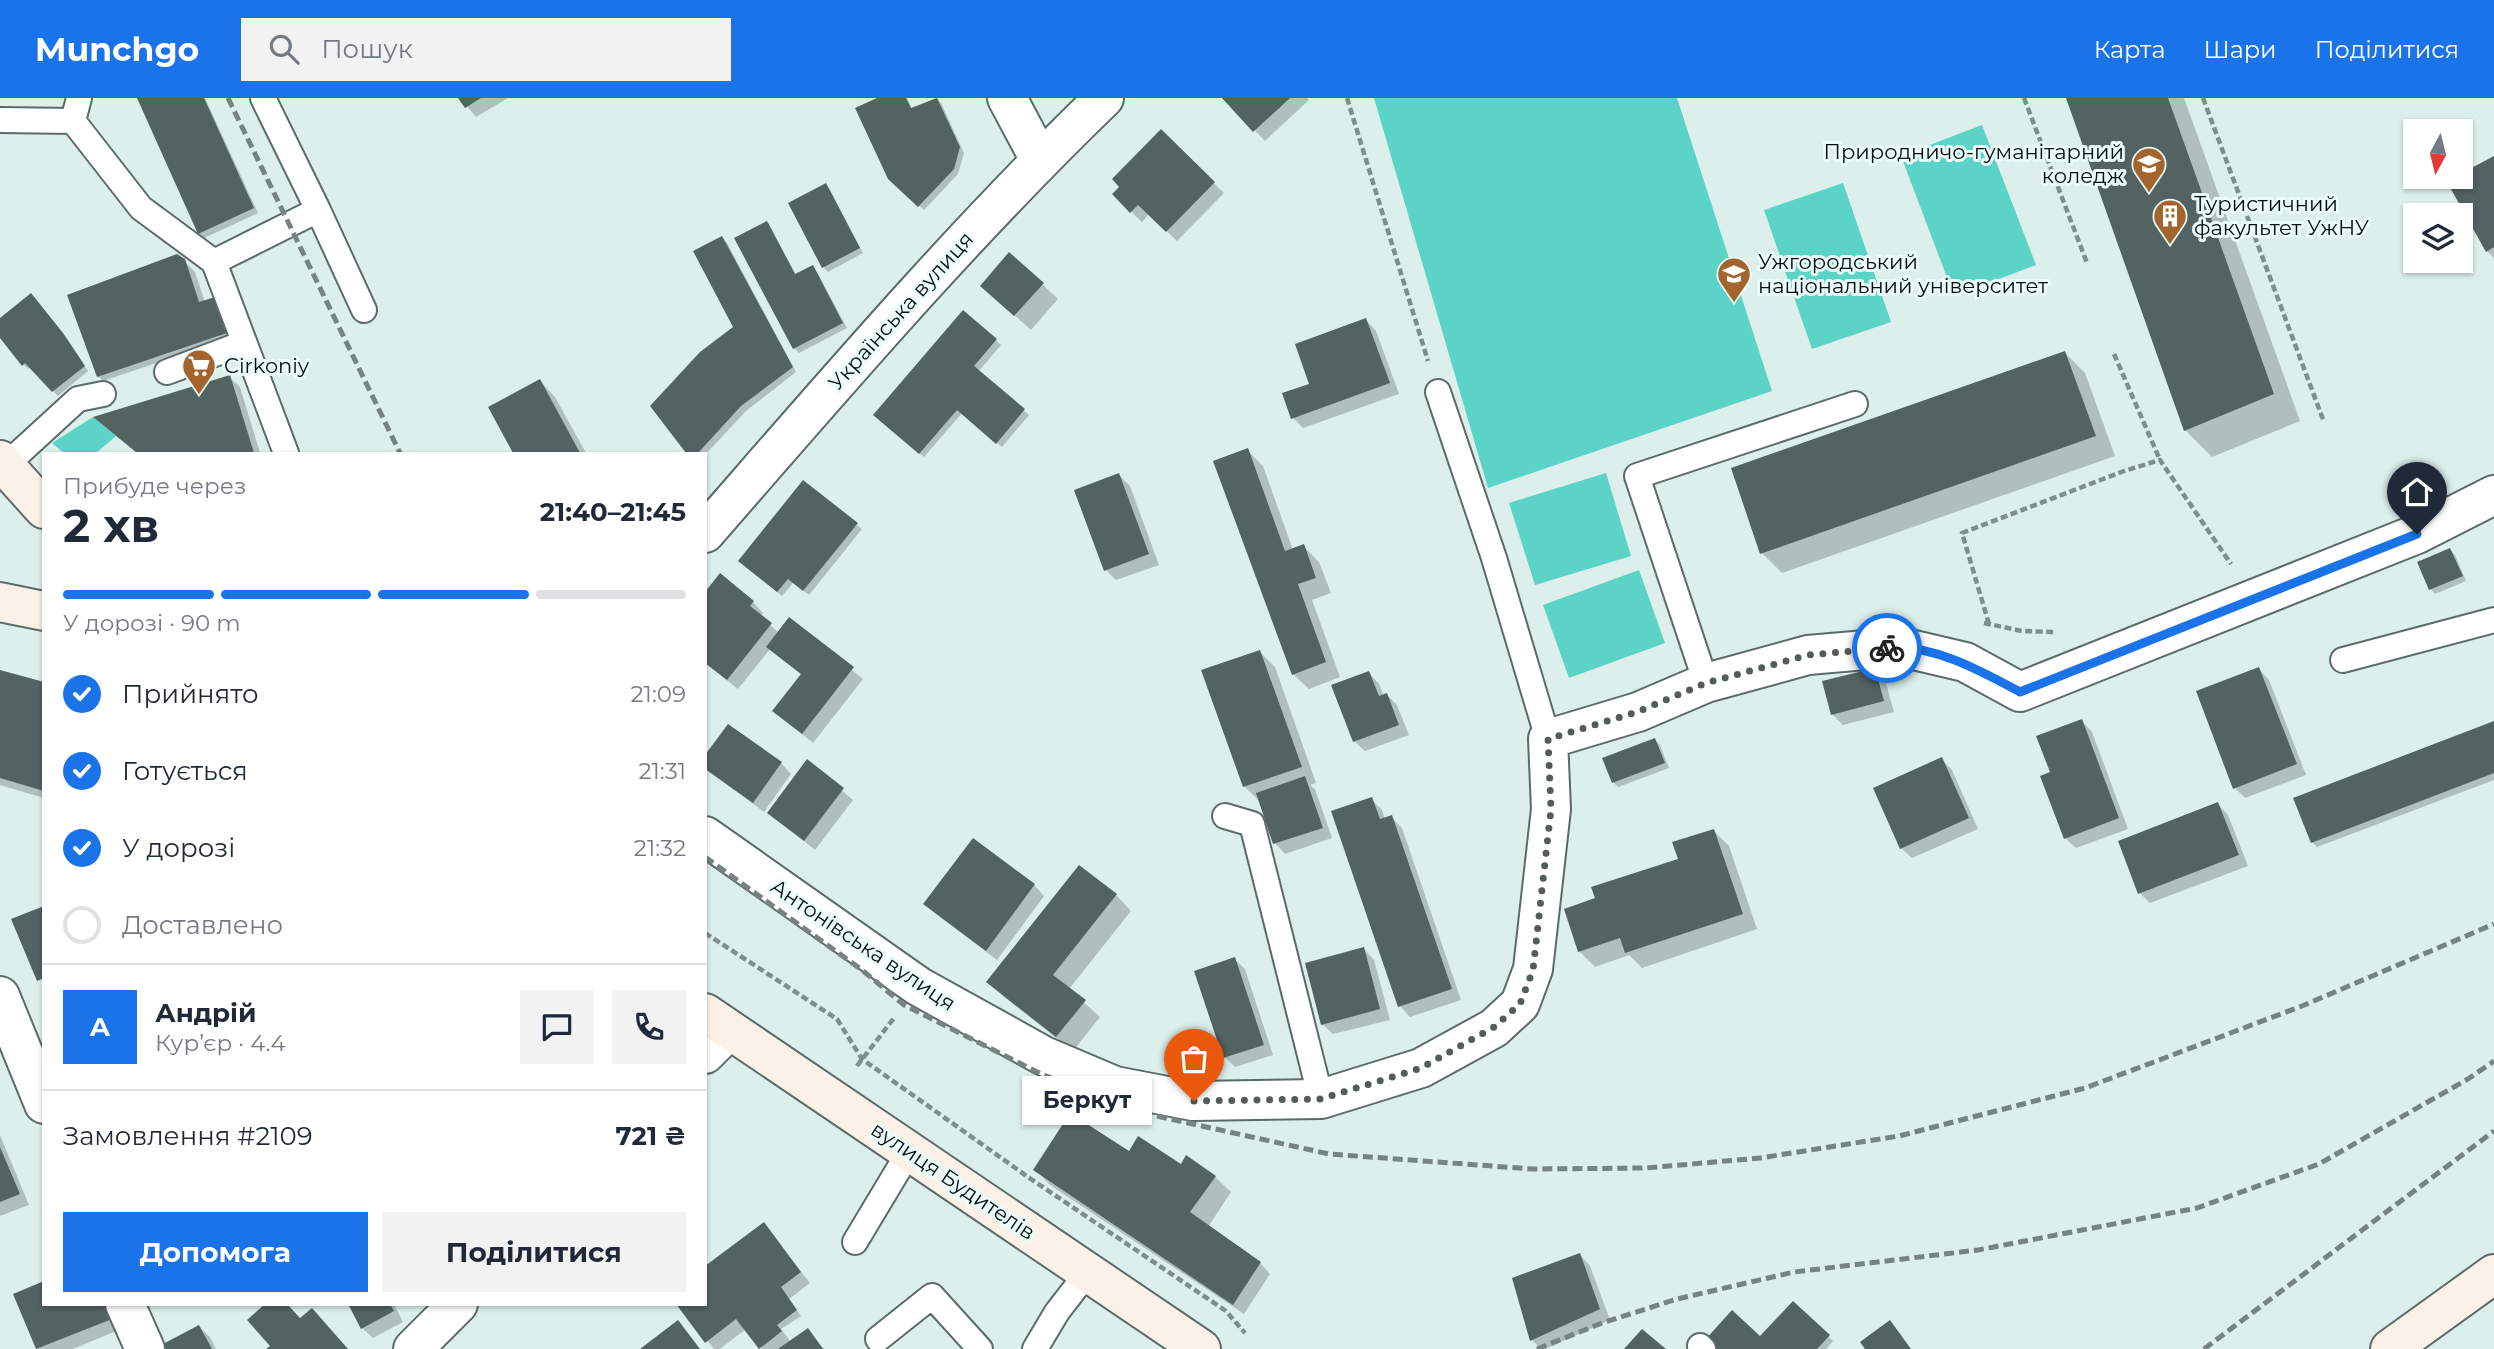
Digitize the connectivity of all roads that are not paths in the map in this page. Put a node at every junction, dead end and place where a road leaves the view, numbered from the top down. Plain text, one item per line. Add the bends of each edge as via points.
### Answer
1 (263, 98) edge
2 (1007, 98) edge
3 (1104, 98) edge
4 (76, 110) edge
5 (0, 120) edge
6 (1040, 160) junction
7 (318, 210) junction
8 (214, 262) junction
9 (364, 310) dead end
10 (244, 343) junction
11 (167, 372) dead end
12 (1438, 392) road end
13 (103, 394) dead end
14 (1855, 404) dead end
15 (286, 452) edge
16 (3, 463) edge
17 (2494, 495) edge
18 (42, 507) edge
19 (707, 531) edge
20 (0, 602) edge
21 (42, 611) edge
22 (2494, 620) edge
23 (2343, 660) dead end
24 (1706, 683) junction
25 (1548, 739) junction
26 (1225, 816) dead end
27 (707, 837) edge
28 (0, 996) edge
29 (713, 1033) edge
30 (42, 1099) edge
31 (1321, 1099) junction
32 (909, 1152) junction
33 (855, 1242) dead end
34 (1088, 1272) junction
35 (2494, 1274) edge
36 (126, 1306) edge
37 (456, 1306) edge
38 (878, 1339) dead end
39 (145, 1349) edge
40 (413, 1349) edge
41 (980, 1349) edge
42 (1035, 1349) edge
43 (1201, 1349) edge
44 (2390, 1349) edge

1 - 7 lane
2 - 6 street
3 - 6 street, Українська вулиця
4 - 5 lane
4 - 8 lane via 141,208
6 - 19 street, Українська вулиця via 903,305
7 - 8 lane
7 - 9 lane
8 - 10 lane
10 - 11 lane
10 - 15 lane
12 - 25 lane
13 - 16 lane via 78,399
14 - 24 lane via 1637,475
16 - 18 street
17 - 24 street via 2417,534 2020,692 1965,662 1901,647 1808,655
20 - 21 street
22 - 23 lane
24 - 25 street via 1637,712
25 - 31 street, Антонівська вулиця via 1551,809 1533,970 1520,1004 1494,1027 1421,1068
26 - 31 lane via 1252,824
27 - 31 street, Антонівська вулиця via 918,986 1044,1056 1115,1086 1194,1101
28 - 30 street
29 - 32 street, вулиця Будителів via 832,1099
32 - 33 lane
32 - 34 street, вулиця Будителів
34 - 42 lane
34 - 43 street, вулиця Будителів
35 - 44 street
36 - 39 street
37 - 40 street
38 - 41 lane via 932,1296

